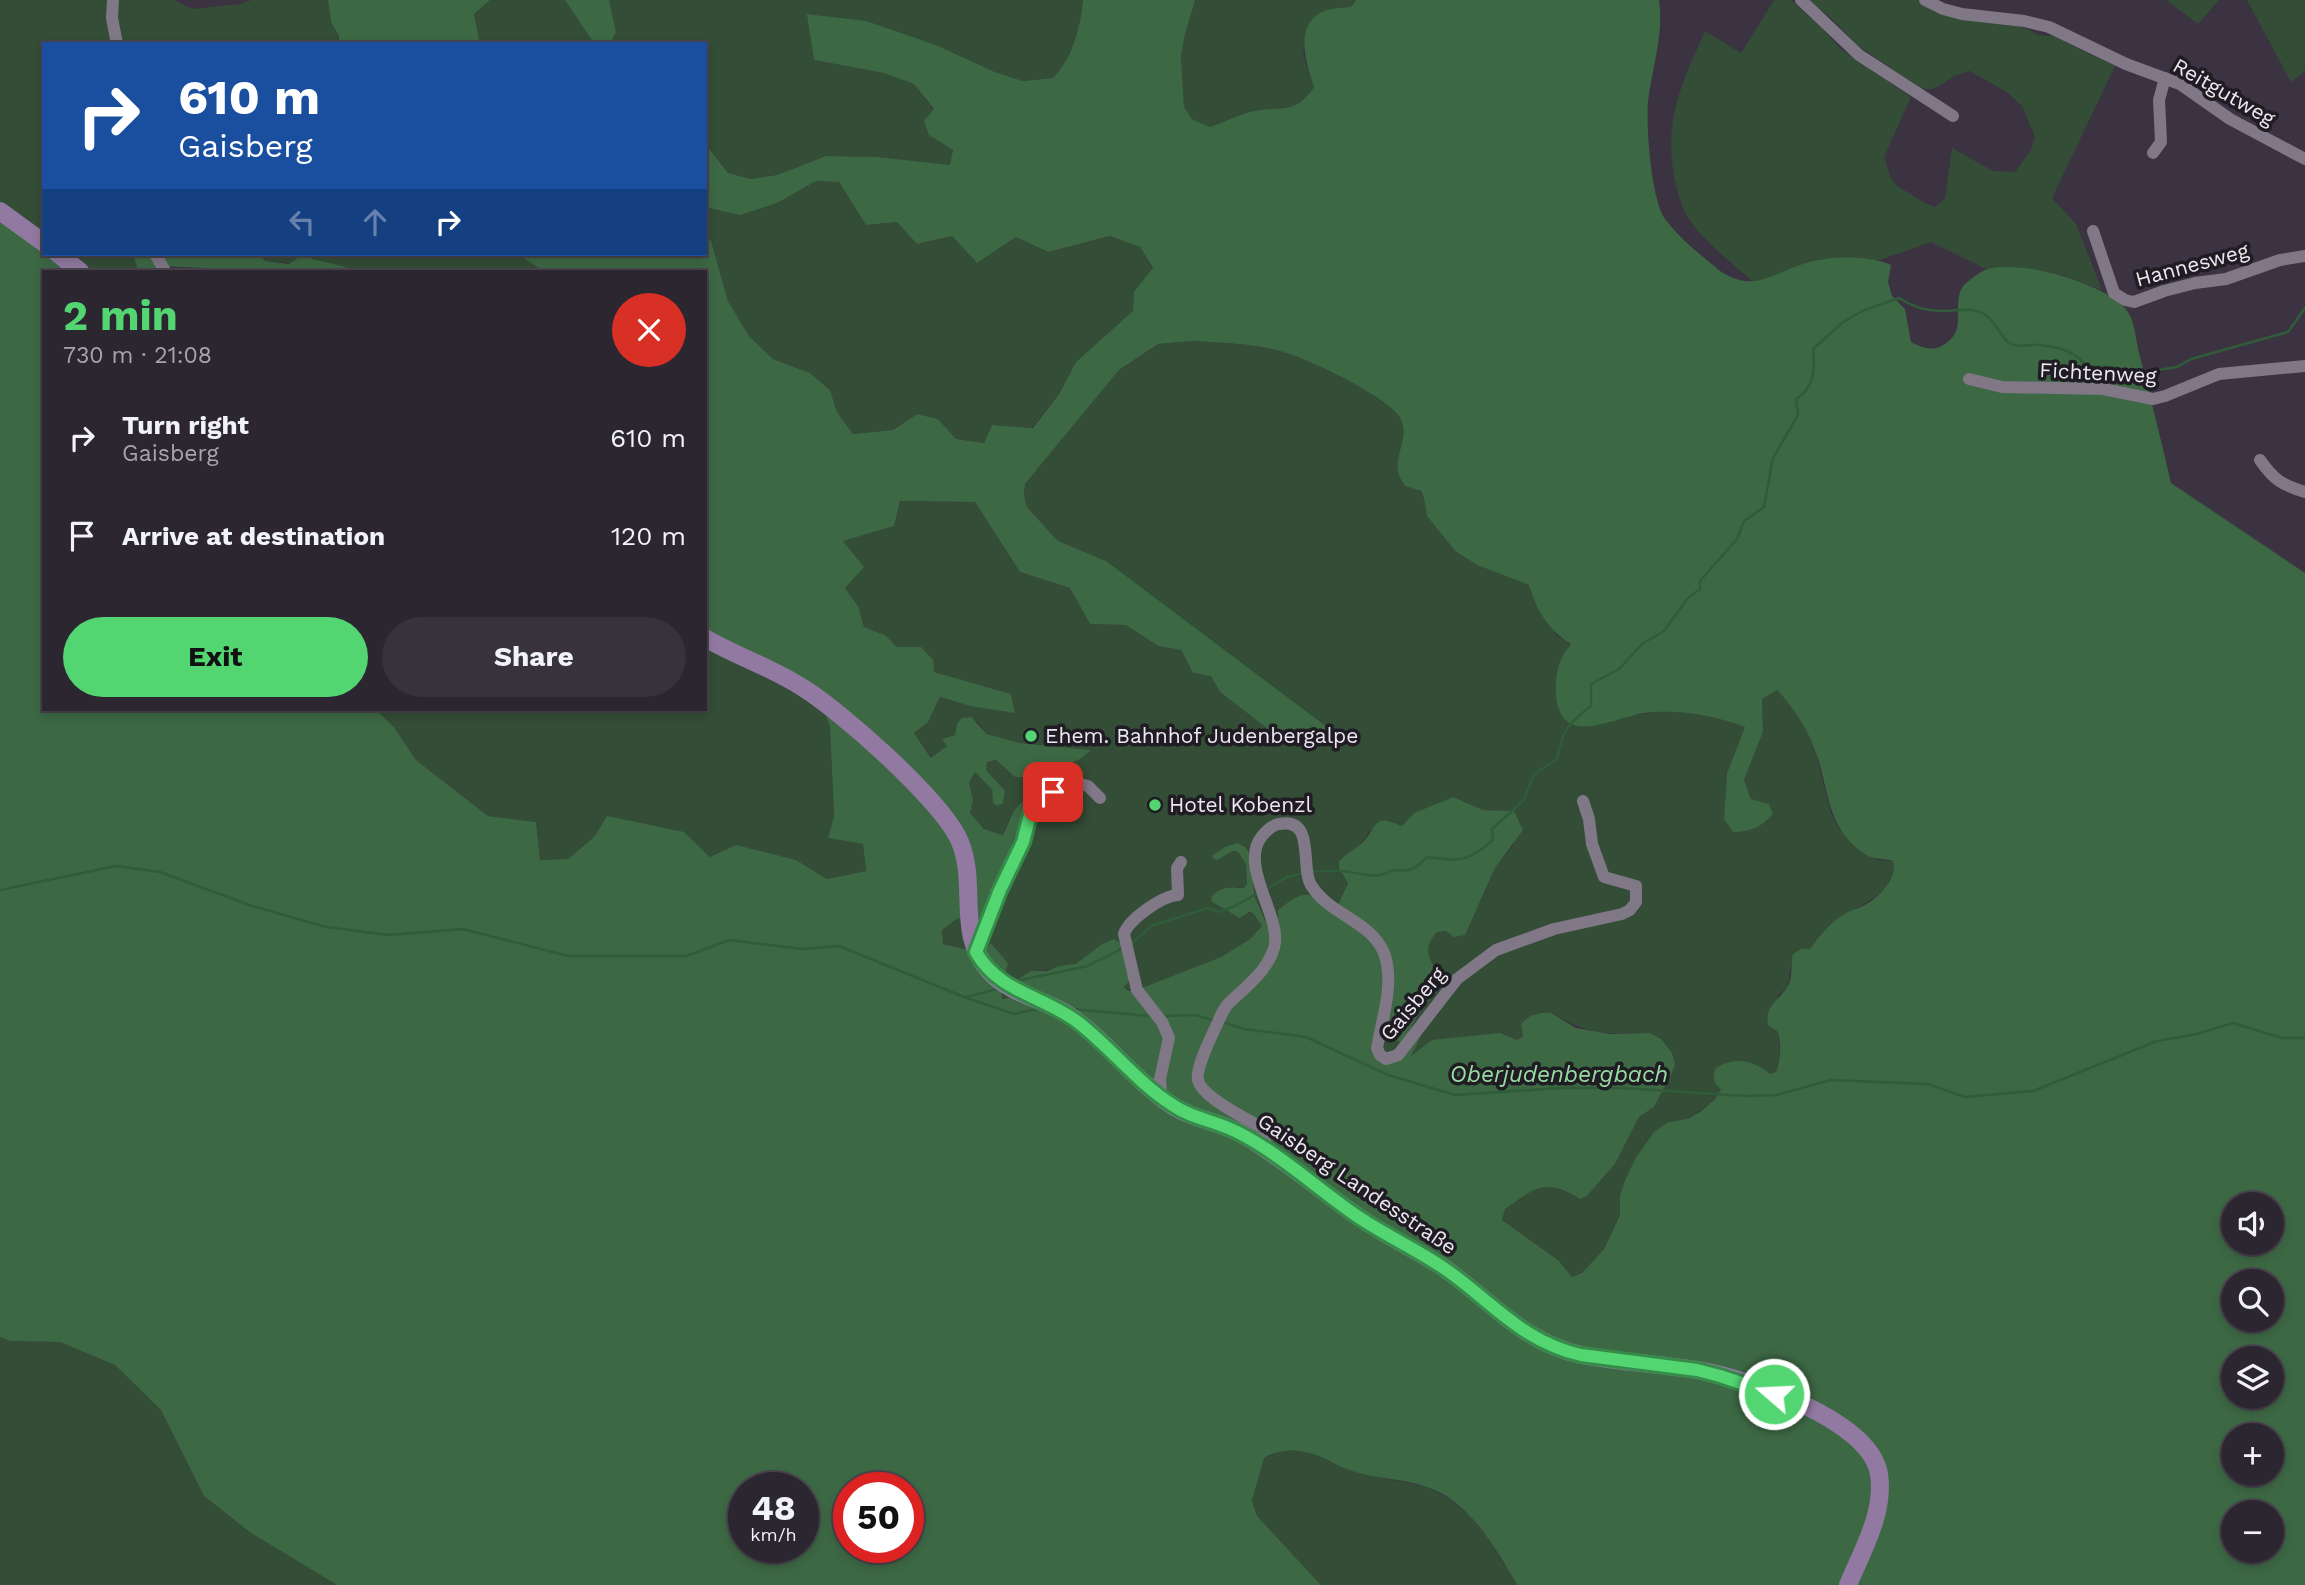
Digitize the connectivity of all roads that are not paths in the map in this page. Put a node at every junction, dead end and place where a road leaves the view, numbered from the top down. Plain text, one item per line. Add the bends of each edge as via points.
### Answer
1 (113, 0) edge
2 (1801, 0) edge
3 (1925, 0) edge
4 (117, 42) edge
5 (2165, 78) junction
6 (1953, 116) dead end
7 (2153, 153) dead end
8 (2305, 159) edge
9 (0, 212) edge
10 (2093, 231) dead end
11 (42, 242) edge
12 (61, 256) edge
13 (2305, 256) edge
14 (79, 270) edge
15 (2305, 366) edge
16 (1969, 379) dead end
17 (2260, 460) dead end
18 (2305, 492) edge
19 (707, 639) edge
20 (1100, 798) dead end
21 (1583, 801) dead end
22 (1181, 862) dead end
23 (978, 956) junction
24 (1161, 1097) junction
25 (1266, 1150) junction
26 (1847, 1585) edge

1 - 4 street
2 - 6 street via 1859,55
3 - 5 street, Reitgutweg via 1962,14 2039,24
5 - 7 street via 2159,100 2161,142
5 - 8 street, Reitgutweg
9 - 11 main road
10 - 13 street, Hannesweg via 2114,293 2134,302
12 - 14 main road
15 - 16 street, Fichtenweg via 2219,374 2153,399 2092,388 2003,387
17 - 18 street via 2271,477
19 - 23 main road via 818,697 893,762 940,812 964,853 968,925
20 - 23 street via 1088,786 1072,782 1033,806
21 - 25 street, Gaisberg via 1604,877 1636,886 1636,902 1622,914 1537,934 1496,950 1457,979 1392,1059 1385,1059 1377,1048 1388,986 1380,946 1365,928 1313,888 1301,831 1283,823 1265,832 1258,841 1255,865 1275,943 1266,966 1222,1013 1198,1080 1212,1097 1264,1129
22 - 24 street via 1178,895 1160,899 1124,934 1136,990 1169,1038
23 - 24 main road, Gaisberg Landesstraße via 1000,981 1078,1022
24 - 25 main road, Gaisberg Landesstraße via 1185,1113 1239,1132
25 - 26 main road, Gaisberg Landesstraße via 1359,1218 1447,1270 1513,1324 1559,1350 1697,1370 1800,1403 1839,1423 1870,1452 1879,1474 1874,1522

